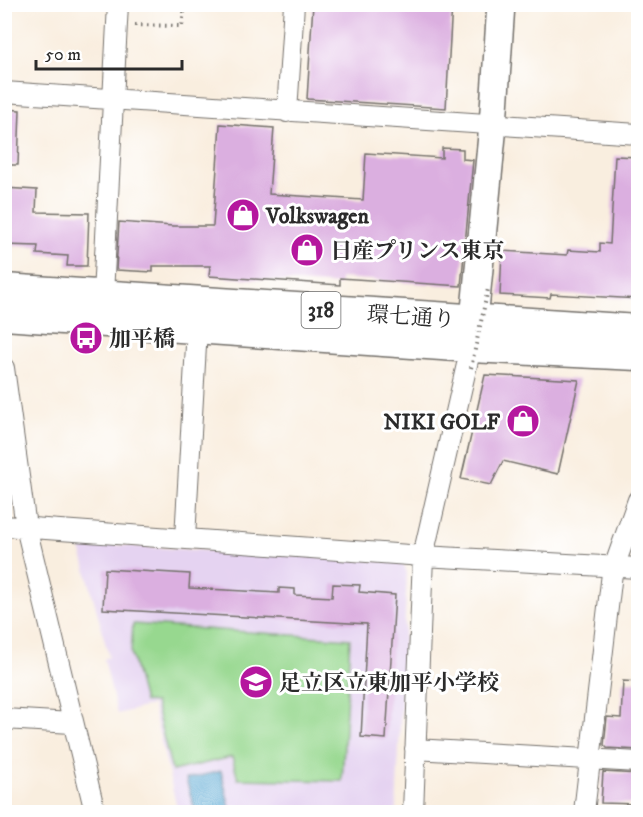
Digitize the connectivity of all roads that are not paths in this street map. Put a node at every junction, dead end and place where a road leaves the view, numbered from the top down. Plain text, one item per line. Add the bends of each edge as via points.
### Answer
1 (294, 4) edge
2 (501, 4) edge
3 (118, 14) edge
4 (4, 92) edge
5 (112, 100) junction
6 (287, 112) junction
7 (493, 125) junction
8 (639, 134) edge
9 (4, 289) edge
10 (103, 295) junction
11 (4, 315) edge
12 (197, 328) junction
13 (639, 330) edge
14 (472, 345) junction
15 (639, 355) edge
16 (4, 368) edge
17 (639, 500) edge
18 (4, 526) edge
19 (27, 527) junction
20 (185, 538) junction
21 (423, 556) junction
22 (614, 566) junction
23 (639, 568) edge
24 (4, 719) edge
25 (72, 723) junction
26 (415, 749) junction
27 (591, 759) junction
28 (639, 762) edge
29 (95, 813) edge
30 (413, 813) edge
31 (584, 813) edge

1 - 6 street
2 - 7 street
3 - 5 street
4 - 5 street
5 - 6 street
5 - 10 street
6 - 7 street
7 - 8 street
7 - 14 street
9 - 10 main road, 環七通り / 318
10 - 14 main road, 環七通り / 318
11 - 12 main road, 環七通り / 318
12 - 14 main road, 環七通り / 318
12 - 20 street
13 - 14 main road, 環七通り / 318
14 - 15 main road, 環七通り / 318
14 - 21 street
16 - 19 street
17 - 22 street
18 - 19 street
19 - 20 street
19 - 25 street
20 - 21 street
21 - 22 street
21 - 26 street
22 - 23 street
22 - 27 street
24 - 25 street
25 - 29 street
26 - 27 street
26 - 30 street
27 - 28 street
27 - 31 street

